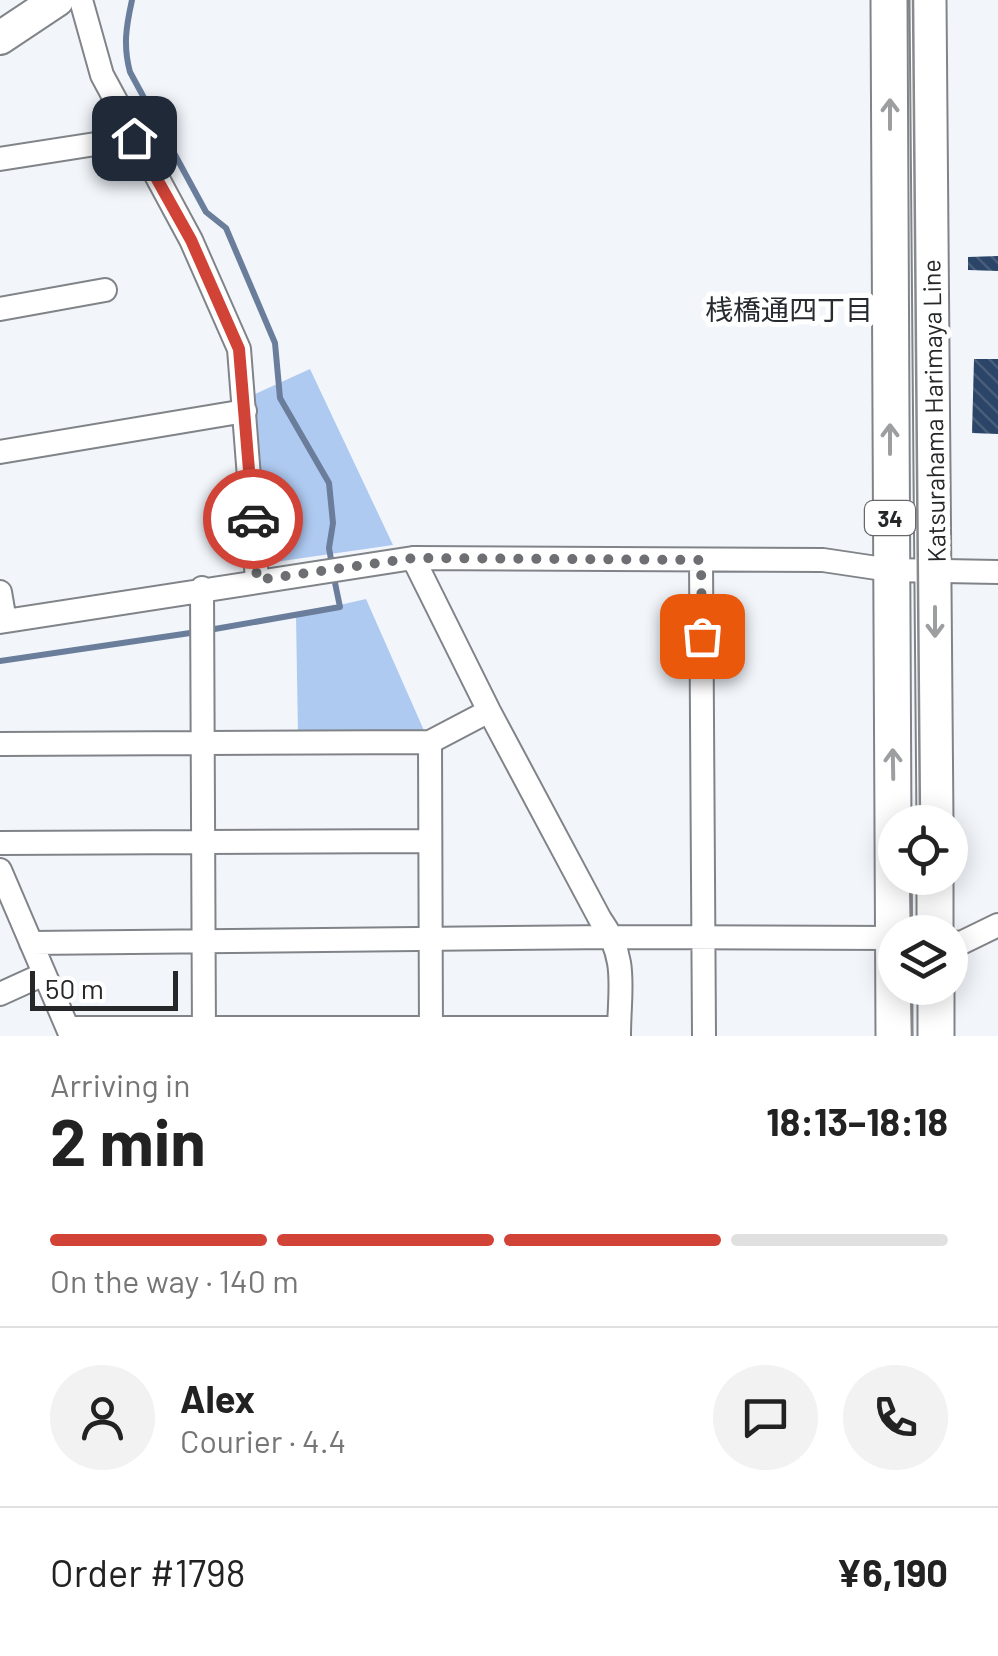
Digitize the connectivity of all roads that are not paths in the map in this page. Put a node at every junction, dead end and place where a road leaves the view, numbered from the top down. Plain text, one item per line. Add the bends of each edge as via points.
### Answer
1 (57, 0) edge
2 (80, 0) edge
3 (889, 0) edge
4 (928, 0) edge
5 (4, 31) edge
6 (134, 138) junction
7 (0, 159) edge
8 (105, 290) dead end
9 (0, 309) edge
10 (245, 411) junction
11 (0, 452) edge
12 (414, 558) junction
13 (701, 560) junction
14 (890, 570) junction
15 (935, 571) junction
16 (998, 572) edge
17 (257, 580) junction
18 (202, 588) junction
19 (0, 592) edge
20 (2, 621) edge
21 (489, 710) junction
22 (430, 742) junction
23 (0, 744) edge
24 (202, 744) junction
25 (935, 805) edge
26 (430, 840) junction
27 (0, 843) edge
28 (202, 843) junction
29 (0, 870) edge
30 (895, 915) edge
31 (998, 925) edge
32 (613, 937) junction
33 (878, 937) edge
34 (703, 938) junction
35 (968, 939) edge
36 (203, 941) junction
37 (430, 941) junction
38 (30, 942) junction
39 (44, 974) junction
40 (0, 994) edge
41 (894, 1005) edge
42 (936, 1005) edge
43 (70, 1032) edge
44 (204, 1032) edge
45 (431, 1032) edge
46 (619, 1032) edge
47 (704, 1036) edge
48 (894, 1036) edge
49 (936, 1036) edge

1 - 5 street
2 - 6 street via 102,75
14 -> 3 main road, Katsurahama Harimaya Line / 34
4 - 15 main road, Katsurahama Harimaya Line / 34
6 - 7 street
6 - 10 street via 191,240 239,349
8 - 9 street
10 - 11 street
10 - 17 street
12 - 13 street
12 - 17 street
12 - 21 street
13 - 14 street via 823,560
13 - 34 street
14 - 15 street
30 -> 14 main road, Katsurahama Harimaya Line / 34
15 - 16 street
15 -> 25 main road, Katsurahama Harimaya Line / 34
17 - 18 street
18 - 20 street
18 - 24 street
19 - 20 street
21 - 22 street
21 - 32 street
22 - 24 street
22 - 26 street
23 - 24 street
24 - 28 street
26 - 28 street
26 - 37 street
27 - 28 street
28 - 36 street
29 - 38 street
31 - 35 street
32 - 34 street
32 - 37 street
32 - 46 street via 620,952
33 - 34 street
34 - 47 street
36 - 37 street
36 - 38 street
36 - 44 street
37 - 45 street
38 - 39 street
39 - 40 street
39 - 43 street
41 - 48 main road, Katsurahama Harimaya Line / 34
42 - 49 main road
43 - 44 street
44 - 45 street
45 - 46 street

